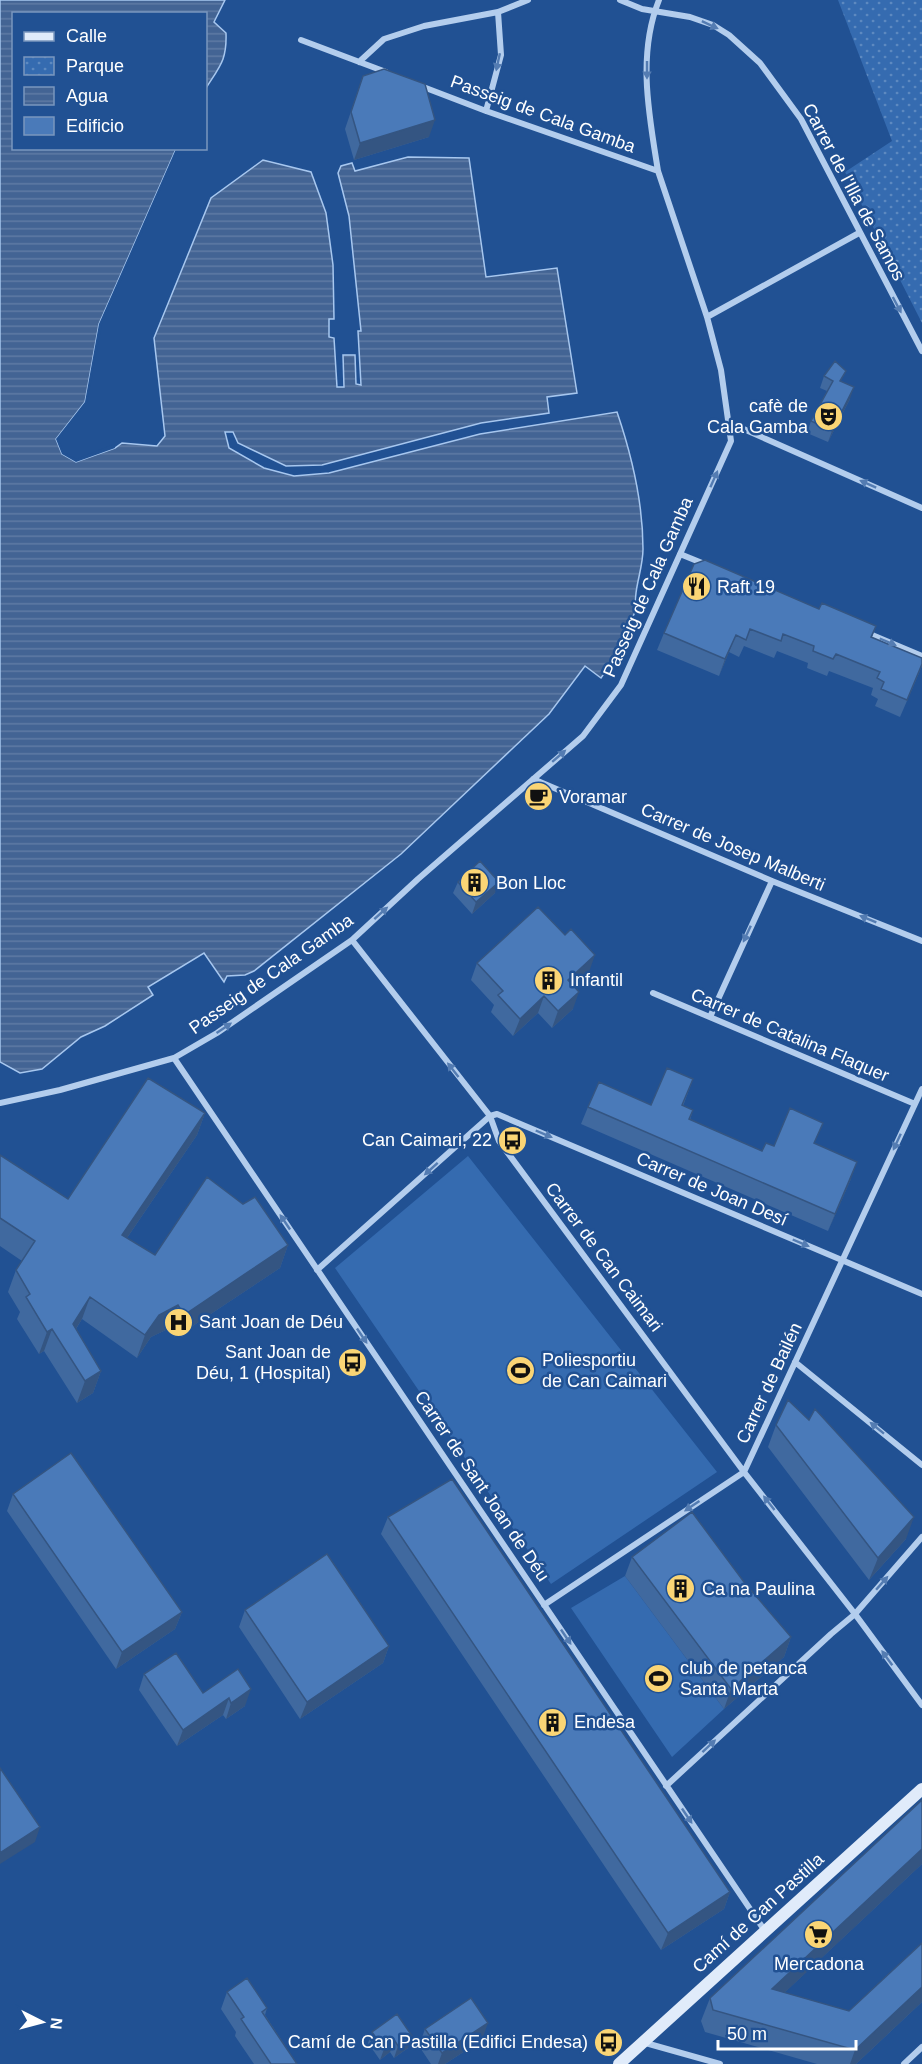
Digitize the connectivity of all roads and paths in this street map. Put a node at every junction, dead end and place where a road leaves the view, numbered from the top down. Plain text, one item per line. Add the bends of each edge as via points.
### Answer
1 (528, 0) edge
2 (620, 0) edge
3 (659, 0) edge
4 (498, 12) junction
5 (654, 12) junction
6 (301, 40) dead end
7 (359, 62) junction
8 (392, 75) edge
9 (414, 83) edge
10 (486, 111) junction
11 (658, 171) junction
12 (859, 233) junction
13 (707, 317) junction
14 (922, 351) edge
15 (730, 423) junction
16 (922, 508) edge
17 (680, 554) junction
18 (713, 568) edge
19 (856, 628) edge
20 (922, 656) edge
21 (533, 779) junction
22 (772, 881) junction
23 (352, 940) junction
24 (922, 941) edge
25 (652, 993) dead end
26 (710, 1017) junction
27 (174, 1058) junction
28 (922, 1089) edge
29 (0, 1103) edge
30 (915, 1104) junction
31 (490, 1116) junction
32 (842, 1260) junction
33 (317, 1270) junction
34 (922, 1294) edge
35 (795, 1362) junction
36 (922, 1465) edge
37 (744, 1472) junction
38 (922, 1537) edge
39 (544, 1605) junction
40 (855, 1614) junction
41 (922, 1705) edge
42 (666, 1786) junction
43 (922, 1789) edge
44 (765, 1931) junction
45 (642, 2041) junction
46 (922, 2047) edge
47 (619, 2064) edge
48 (720, 2064) edge
49 (904, 2064) edge

1 - 4 street
2 - 5 street, Carrer de l'Illa de Samos
3 - 5 street
4 - 7 street via 424,26 384,39
4 -> 10 street via 501,55
5 -> 11 street via 647,54 647,102
5 -> 12 street, Carrer de l'Illa de Samos via 713,25 760,63 801,119
6 - 7 street
7 - 8 street
9 - 10 street, Passeig de Cala Gamba
10 - 11 street, Passeig de Cala Gamba
11 - 13 street, Passeig de Cala Gamba
12 - 13 street
12 -> 14 street, Carrer de l'Illa de Samos
13 - 15 street, Passeig de Cala Gamba
16 -> 15 street
17 -> 15 street, Passeig de Cala Gamba via 731,441
17 - 18 street
21 -> 17 street, Passeig de Cala Gamba via 584,736 621,685
19 -> 20 street
21 - 22 street, Carrer de Josep Malberti
23 -> 21 street, Passeig de Cala Gamba
24 -> 22 street, Carrer de Josep Malberti
22 -> 26 street
27 -> 23 street, Passeig de Cala Gamba
31 -> 23 street, Carrer de Can Caimari
25 - 26 street, Carrer de Catalina Flaquer
26 - 30 street, Carrer de Catalina Flaquer
27 - 29 street, Passeig de Cala Gamba
33 -> 27 street, Carrer de Sant Joan de Déu
28 - 30 street, Carrer de Bailén
30 -> 32 street, Carrer de Bailén
31 -> 32 street, Carrer de Joan Desí via 497,1114
31 -> 33 street
31 - 37 street, Carrer de Can Caimari via 499,1141
32 - 34 street, Carrer de Joan Desí
32 - 35 street, Carrer de Bailén
33 -> 39 street, Carrer de Sant Joan de Déu
36 -> 35 street
35 - 37 street, Carrer de Bailén
37 -> 39 street, Carrer de Bailén
40 -> 37 street, Carrer de Can Caimari
40 -> 38 street
39 -> 42 street, Carrer de Sant Joan de Déu
41 -> 40 street, Carrer de Can Caimari
42 -> 40 street
42 -> 44 street, Carrer de Sant Joan de Déu
43 - 44 street, Camí de Can Pastilla
44 - 45 street, Camí de Can Pastilla
45 - 47 street, Camí de Can Pastilla
45 - 48 street
46 - 49 street

